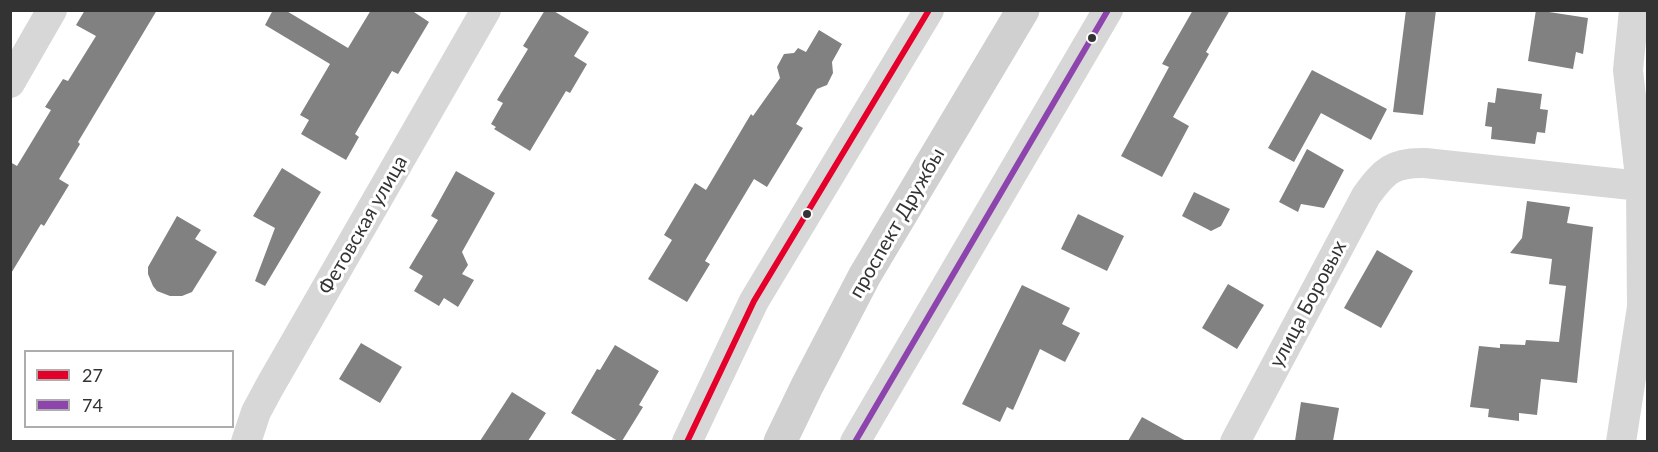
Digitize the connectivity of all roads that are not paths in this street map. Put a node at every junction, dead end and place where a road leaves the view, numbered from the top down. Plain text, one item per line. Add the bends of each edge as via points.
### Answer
1 (52, 10) edge
2 (486, 10) edge
3 (929, 10) edge
4 (1023, 10) edge
5 (1108, 10) edge
6 (1634, 10) edge
7 (10, 83) edge
8 (1641, 186) junction
9 (246, 441) edge
10 (687, 441) edge
11 (780, 441) edge
12 (855, 441) edge
13 (1235, 441) edge
14 (1621, 441) edge

1 - 7 street
2 - 9 street, Фетовская улица via 270,386
3 - 10 street via 754,301
4 - 11 main road, проспект Дружбы via 865,275
5 - 12 street
6 - 8 street via 1628,70
8 - 13 street, улица Боровых via 1425,162 1406,162 1388,171 1366,196
8 - 14 street via 1642,307

